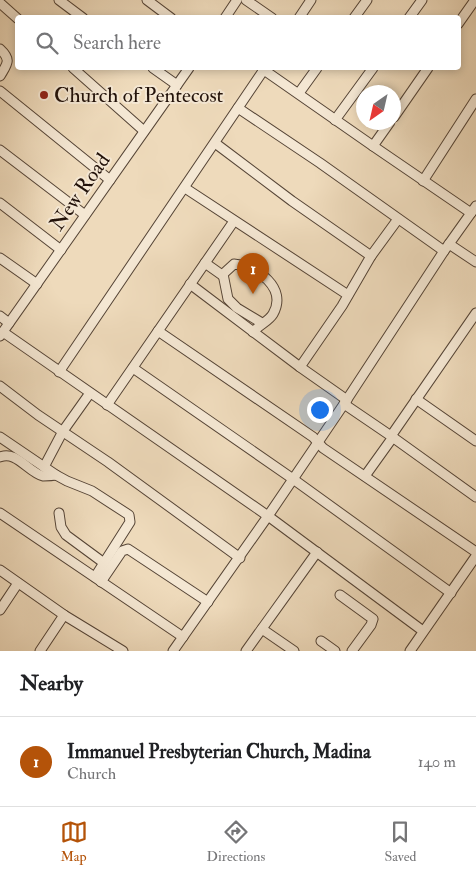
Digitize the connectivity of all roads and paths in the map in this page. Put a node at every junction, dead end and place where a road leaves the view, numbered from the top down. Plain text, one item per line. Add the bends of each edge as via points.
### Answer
1 (59, 0) edge
2 (147, 0) edge
3 (237, 0) edge
4 (246, 0) edge
5 (311, 0) edge
6 (366, 0) edge
7 (422, 0) edge
8 (475, 0) edge
9 (0, 3) edge
10 (79, 15) edge
11 (168, 15) edge
12 (226, 15) edge
13 (268, 15) edge
14 (301, 15) edge
15 (356, 15) edge
16 (411, 15) edge
17 (15, 16) edge
18 (461, 20) edge
19 (0, 49) edge
20 (75, 70) edge
21 (156, 70) edge
22 (188, 70) edge
23 (264, 70) edge
24 (266, 70) edge
25 (315, 70) edge
26 (372, 70) edge
27 (427, 70) edge
28 (0, 76) edge
29 (177, 85) junction
30 (0, 91) edge
31 (298, 93) junction
32 (476, 99) edge
33 (401, 107) edge
34 (238, 108) junction
35 (336, 120) junction
36 (384, 130) edge
37 (144, 131) junction
38 (214, 143) junction
39 (373, 146) junction
40 (0, 150) edge
41 (110, 180) junction
42 (423, 181) junction
43 (185, 188) junction
44 (0, 204) edge
45 (474, 209) edge
46 (85, 215) junction
47 (398, 219) junction
48 (234, 221) junction
49 (446, 247) junction
50 (61, 250) junction
51 (371, 256) junction
52 (0, 258) edge
53 (476, 262) edge
54 (204, 263) junction
55 (223, 274) junction
56 (37, 284) junction
57 (190, 284) junction
58 (348, 295) junction
59 (476, 313) edge
60 (0, 316) edge
61 (9, 323) junction
62 (262, 323) junction
63 (158, 331) junction
64 (253, 332) junction
65 (1, 334) edge
66 (300, 367) junction
67 (132, 368) junction
68 (59, 372) junction
69 (0, 386) edge
70 (90, 393) junction
71 (416, 399) junction
72 (346, 402) junction
73 (107, 405) junction
74 (63, 431) junction
75 (392, 436) junction
76 (0, 437) edge
77 (476, 442) edge
78 (318, 443) junction
79 (0, 457) edge
80 (44, 467) junction
81 (56, 475) junction
82 (365, 476) junction
83 (294, 479) junction
84 (476, 497) edge
85 (0, 513) edge
86 (58, 514) dead end
87 (268, 516) junction
88 (317, 552) junction
89 (476, 552) edge
90 (476, 556) edge
91 (240, 558) junction
92 (104, 563) junction
93 (0, 570) edge
94 (98, 580) junction
95 (18, 583) junction
96 (451, 593) junction
97 (340, 595) dead end
98 (208, 602) junction
99 (0, 610) edge
100 (64, 615) junction
101 (262, 629) junction
102 (423, 631) junction
103 (183, 637) junction
104 (320, 641) dead end
105 (43, 650) edge
106 (123, 651) edge
107 (173, 651) edge
108 (246, 651) edge
109 (294, 651) edge
110 (335, 651) edge
111 (352, 651) edge
112 (410, 651) edge

1 - 10 street
2 - 11 street
3 - 12 street
4 - 13 street
5 - 14 street
6 - 15 street
7 - 16 street
8 - 18 street
9 - 17 street
19 - 28 street via 8,60
20 - 37 street
21 - 29 street
22 - 29 street, New Road
23 - 34 street
24 - 31 street
25 - 31 street
26 - 35 street
27 - 33 street
29 - 37 street, New Road
30 - 41 street
31 - 35 street
32 - 42 street
34 - 38 street
34 - 47 street
35 - 39 street
36 - 39 street
37 - 41 street, New Road
38 - 43 street
38 - 51 street
39 - 42 street
40 - 46 street
41 - 46 street, New Road
42 - 45 street
43 - 48 street
43 - 68 street
44 - 50 street
45 - 49 street
46 - 50 street, New Road
47 - 49 street
47 - 51 street
48 - 54 street
48 - 58 street
49 - 53 street
49 - 72 street
50 - 56 street, New Road
51 - 58 street
52 - 56 street
54 - 55 street
54 - 57 street
55 - 62 street via 228,299
55 - 62 street via 238,264 259,273 275,287 276,307
56 - 61 street, New Road
57 - 63 street
57 - 64 street
58 - 66 street
59 - 71 street
60 - 61 street
61 - 65 street, New Road
62 - 64 street
63 - 67 street
63 - 78 street
64 - 66 street
65 - 68 street
66 - 72 street
67 - 73 street
67 - 83 street
68 - 70 street
69 - 74 street
70 - 73 street
70 - 74 street
71 - 75 street
71 - 77 street
72 - 75 street
72 - 78 street
73 - 87 street
74 - 80 street
74 - 91 street
75 - 82 street
75 - 84 street
76 - 80 street
78 - 82 street
78 - 83 street
79 - 81 street via 13,457 41,475
80 - 81 street
81 - 92 street via 92,491 129,515 130,522
82 - 89 street
83 - 87 street
83 - 96 street
85 - 94 street
86 - 92 street via 66,535
87 - 88 street
87 - 91 street
88 - 101 street
88 - 102 street
90 - 96 street
91 - 98 street
92 - 94 street
93 - 95 street
94 - 98 street via 122,551 128,549
94 - 103 street
95 - 99 street
95 - 100 street
96 - 102 street
97 - 111 street via 373,619
98 - 103 street
100 - 105 street
100 - 106 street
101 - 108 street
101 - 109 street
102 - 112 street
103 - 107 street
104 - 110 street

